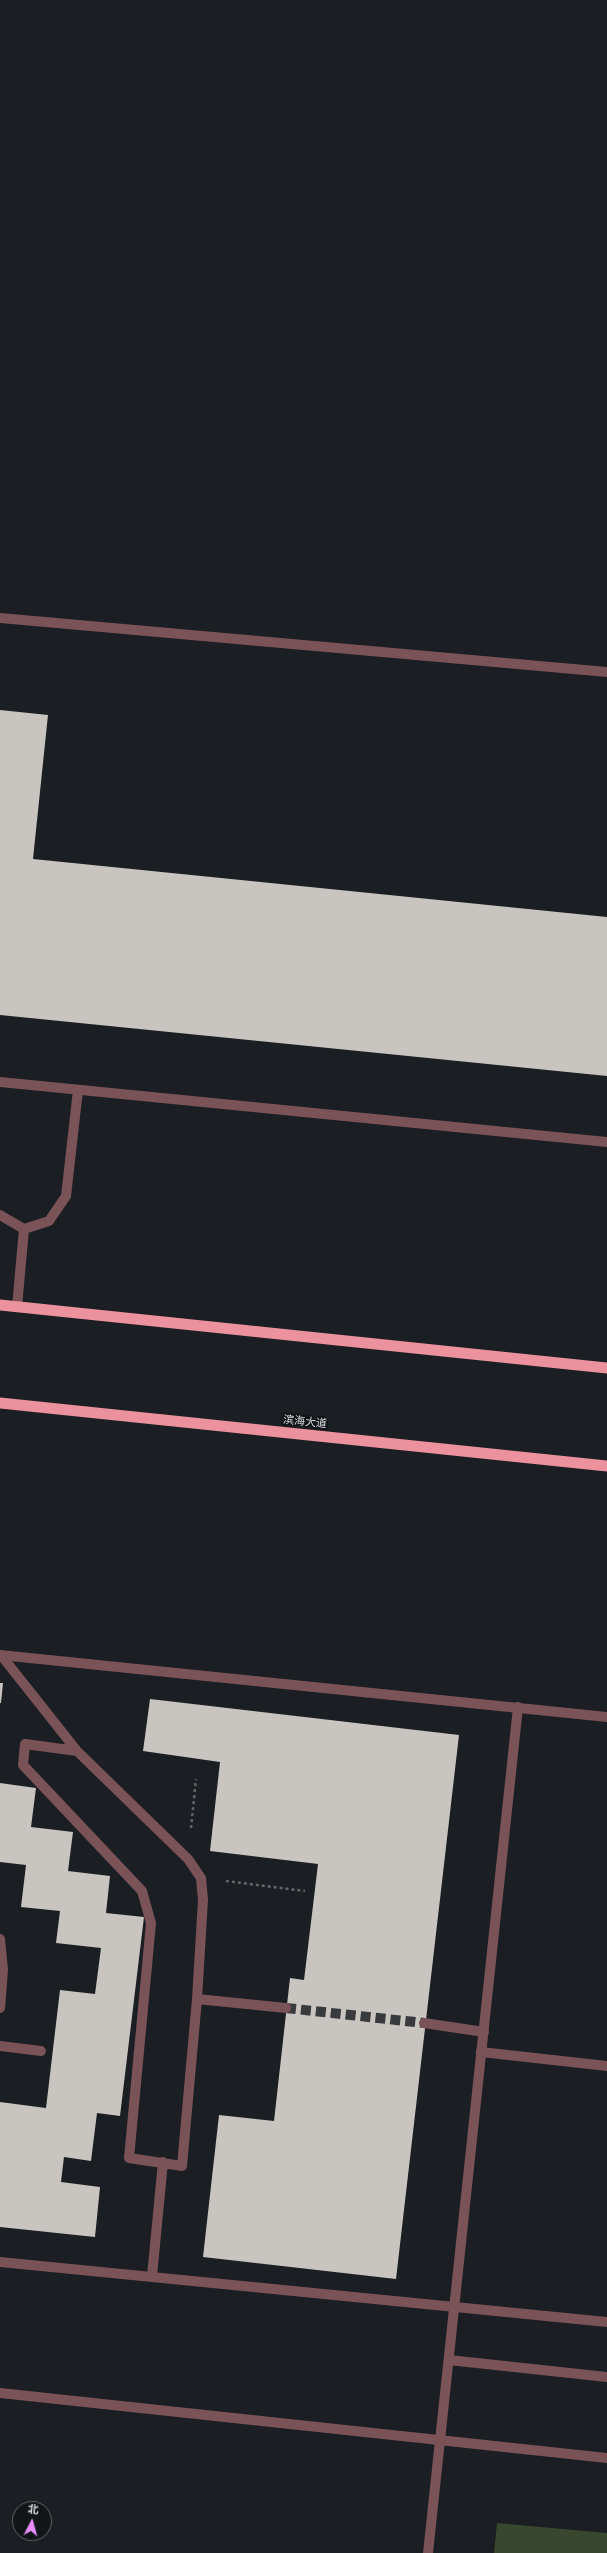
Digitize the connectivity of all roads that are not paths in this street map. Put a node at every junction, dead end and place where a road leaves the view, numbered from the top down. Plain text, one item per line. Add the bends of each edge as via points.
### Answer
1 (0, 618) edge
2 (607, 672) edge
3 (0, 1082) edge
4 (78, 1090) junction
5 (607, 1142) edge
6 (0, 1215) edge
7 (24, 1228) junction
8 (0, 1305) edge
9 (17, 1307) junction
10 (607, 1368) edge
11 (0, 1403) edge
12 (607, 1466) edge
13 (1, 1655) edge
14 (518, 1707) junction
15 (607, 1717) edge
16 (76, 1752) junction
17 (0, 1939) edge
18 (197, 1999) junction
19 (0, 2008) edge
20 (286, 2008) tunnel mouth
21 (424, 2024) tunnel mouth
22 (484, 2032) junction
23 (0, 2046) edge
24 (41, 2051) dead end
25 (482, 2052) junction
26 (607, 2066) edge
27 (164, 2162) junction
28 (0, 2262) edge
29 (152, 2276) junction
30 (455, 2306) junction
31 (607, 2322) edge
32 (448, 2360) junction
33 (607, 2377) edge
34 (0, 2393) edge
35 (440, 2440) junction
36 (607, 2458) edge
37 (428, 2553) edge

1 - 2 street
3 - 4 street
4 - 5 street
4 - 7 street via 66,1196 50,1221
6 - 7 street
7 - 9 street
8 - 9 highway
9 - 10 highway
11 - 12 highway, 滨海大道
13 - 14 street
13 - 16 street
14 - 15 street
14 - 22 street
16 - 18 street via 188,1858 201,1878 204,1900
16 - 27 street via 25,1744 23,1766 142,1891 152,1923 129,2158
17 - 19 street via 3,1970
18 - 20 street
18 - 27 street via 182,2166
21 - 22 street
22 - 25 street
23 - 24 street
25 - 26 street
25 - 30 street
27 - 29 street
28 - 29 street
29 - 30 street
30 - 31 street
30 - 32 street
32 - 33 street
32 - 35 street
34 - 35 street
35 - 36 street
35 - 37 street

